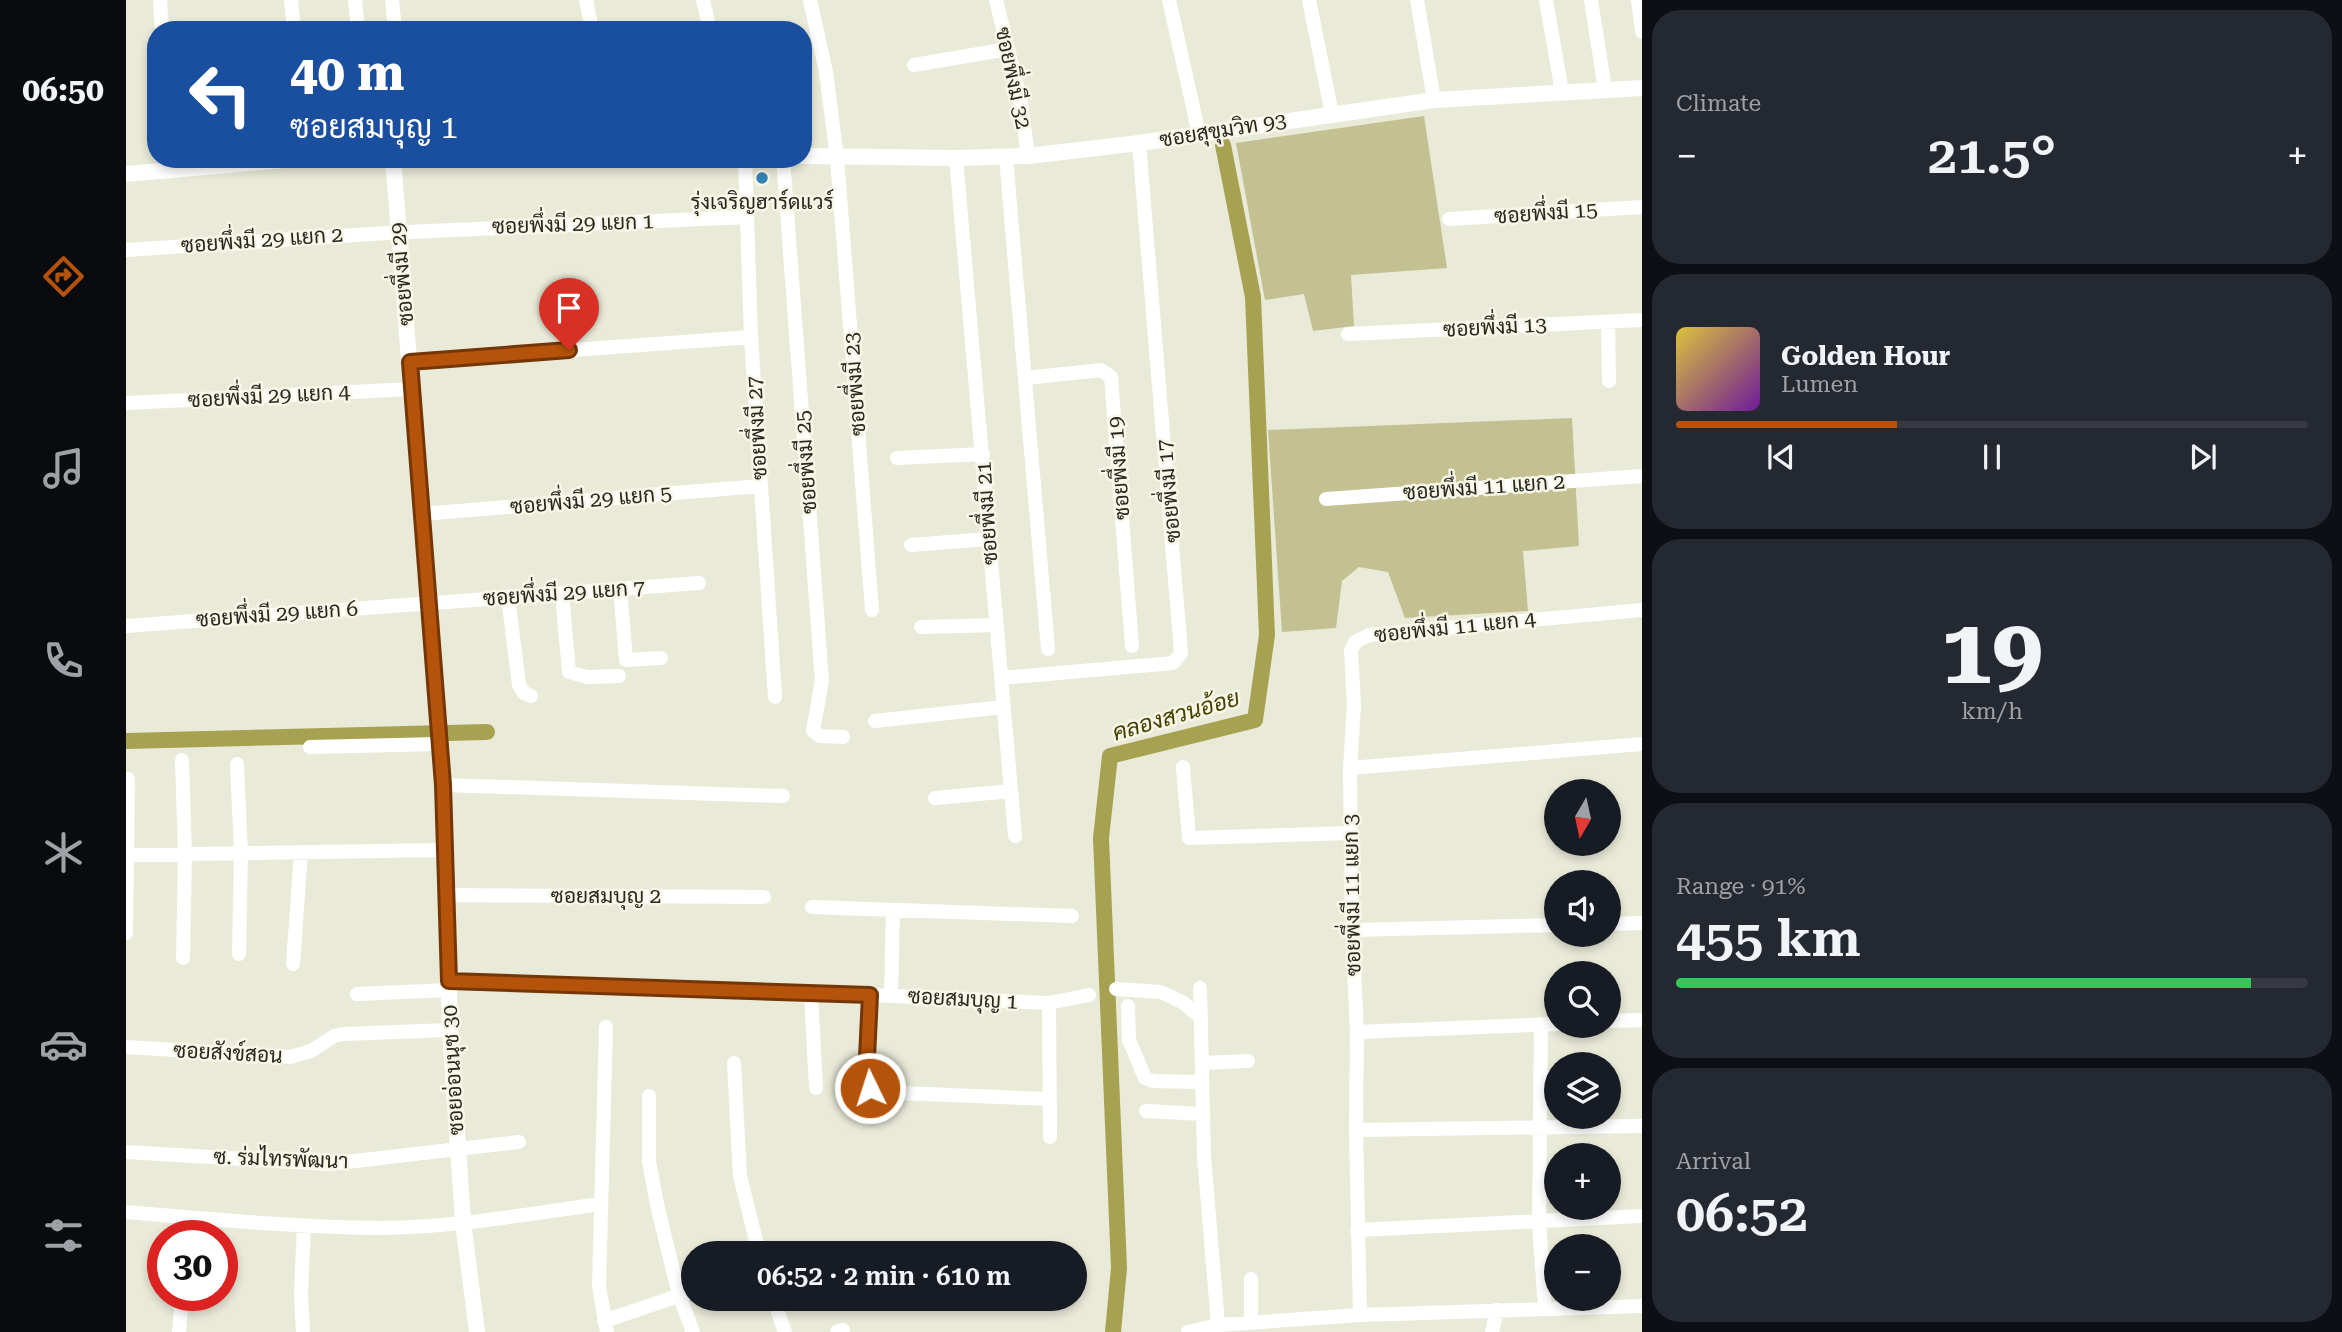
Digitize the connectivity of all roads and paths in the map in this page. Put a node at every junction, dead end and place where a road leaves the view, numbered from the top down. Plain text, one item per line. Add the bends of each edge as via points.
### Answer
1 (160, 0) edge
2 (291, 0) edge
3 (355, 0) edge
4 (392, 0) edge
5 (586, 0) edge
6 (703, 0) edge
7 (810, 0) edge
8 (996, 0) edge
9 (1169, 0) edge
10 (1309, 0) edge
11 (1417, 0) edge
12 (1546, 0) edge
13 (1591, 0) edge
14 (1640, 7) edge
15 (161, 21) edge
16 (293, 21) edge
17 (357, 21) edge
18 (394, 21) edge
19 (590, 21) edge
20 (708, 21) edge
21 (1642, 32) edge
22 (1008, 49) junction
23 (914, 65) dead end
24 (1642, 88) edge
25 (1605, 90) junction
26 (1562, 92) junction
27 (1434, 100) junction
28 (1332, 114) junction
29 (1199, 134) junction
30 (1139, 143) junction
31 (1028, 156) junction
32 (812, 157) edge
33 (837, 158) junction
34 (956, 158) junction
35 (1006, 158) junction
36 (155, 168) edge
37 (394, 168) edge
38 (745, 168) edge
39 (784, 168) edge
40 (126, 174) edge
41 (1642, 207) edge
42 (747, 217) junction
43 (1449, 219) dead end
44 (399, 232) junction
45 (126, 250) edge
46 (1642, 320) edge
47 (1608, 321) junction
48 (1348, 334) dead end
49 (751, 337) junction
50 (410, 362) junction
51 (1026, 378) junction
52 (1609, 381) dead end
53 (412, 389) junction
54 (126, 403) edge
55 (983, 454) junction
56 (897, 458) dead end
57 (1642, 476) edge
58 (761, 486) junction
59 (1326, 499) dead end
60 (422, 514) junction
61 (988, 539) junction
62 (911, 545) dead end
63 (699, 583) dead end
64 (620, 589) junction
65 (562, 593) junction
66 (508, 597) junction
67 (429, 602) junction
68 (872, 610) dead end
69 (1642, 610) edge
70 (996, 625) junction
71 (126, 626) edge
72 (922, 627) dead end
73 (1132, 646) dead end
74 (1048, 649) dead end
75 (661, 658) dead end
76 (619, 676) dead end
77 (1001, 678) junction
78 (531, 696) dead end
79 (775, 697) dead end
80 (1003, 707) junction
81 (875, 721) dead end
82 (439, 736) junction
83 (844, 737) dead end
84 (1642, 744) edge
85 (310, 747) dead end
86 (182, 760) dead end
87 (237, 764) dead end
88 (1183, 767) dead end
89 (1350, 768) junction
90 (128, 779) dead end
91 (443, 785) junction
92 (1011, 791) junction
93 (783, 796) dead end
94 (935, 798) dead end
95 (1350, 833) junction
96 (1016, 836) dead end
97 (444, 850) junction
98 (301, 852) junction
99 (241, 853) junction
100 (185, 854) junction
101 (127, 855) edge
102 (447, 895) junction
103 (764, 897) dead end
104 (812, 907) dead end
105 (893, 910) junction
106 (1072, 916) dead end
107 (1642, 923) edge
108 (1621, 924) edge
109 (1544, 925) edge
110 (1352, 930) junction
111 (126, 933) edge
112 (239, 954) dead end
113 (183, 958) dead end
114 (293, 964) dead end
115 (449, 986) junction
116 (1200, 988) dead end
117 (1115, 989) dead end
118 (811, 993) junction
119 (357, 994) dead end
120 (870, 995) junction
121 (1089, 995) dead end
122 (891, 996) junction
123 (1049, 1003) junction
124 (1128, 1006) dead end
125 (1201, 1017) junction
126 (1642, 1020) edge
127 (1621, 1021) edge
128 (1544, 1024) edge
129 (606, 1027) dead end
130 (450, 1030) junction
131 (1357, 1032) junction
132 (1547, 1038) edge
133 (126, 1047) edge
134 (1248, 1061) dead end
135 (734, 1063) dead end
136 (1202, 1063) junction
137 (1202, 1082) junction
138 (816, 1088) dead end
139 (649, 1096) dead end
140 (1050, 1099) junction
141 (1146, 1111) dead end
142 (1203, 1114) junction
143 (1642, 1126) edge
144 (1541, 1127) junction
145 (1356, 1130) junction
146 (1050, 1137) dead end
147 (519, 1142) dead end
148 (458, 1148) junction
149 (126, 1152) edge
150 (601, 1204) junction
151 (126, 1212) edge
152 (1642, 1216) edge
153 (187, 1217) junction
154 (187, 1220) edge
155 (463, 1222) junction
156 (1539, 1222) junction
157 (304, 1225) junction
158 (1357, 1230) junction
159 (756, 1241) edge
160 (681, 1278) edge
161 (1251, 1279) dead end
162 (1544, 1294) edge
163 (681, 1295) edge
164 (1642, 1306) edge
165 (1621, 1307) edge
166 (1544, 1309) edge
167 (1497, 1310) junction
168 (181, 1311) edge
169 (689, 1311) edge
170 (778, 1311) edge
171 (1360, 1315) junction
172 (1251, 1323) junction
173 (1218, 1325) junction
174 (605, 1327) edge
175 (179, 1332) edge
176 (303, 1332) edge
177 (477, 1332) edge
178 (693, 1332) edge
179 (785, 1332) edge
180 (1188, 1332) edge
181 (1492, 1332) edge

1 - 15 street
2 - 16 street
3 - 17 street
4 - 18 street
5 - 19 street
6 - 20 street
7 - 33 street, ซอยพึ่งมี 23 via 828,82
8 - 22 street, ซอยพึ่งมี 32
9 - 29 street
10 - 28 street
11 - 27 street
12 - 26 street
13 - 25 street
14 - 21 street
22 - 23 street
22 - 31 street, ซอยพึ่งมี 32
24 - 25 street, ซอยสุขุมวิท 93
25 - 26 street, ซอยสุขุมวิท 93
26 - 27 street, ซอยสุขุมวิท 93
27 - 28 street, ซอยสุขุมวิท 93
28 - 29 street, ซอยสุขุมวิท 93
29 - 30 street, ซอยสุขุมวิท 93
30 - 31 street, ซอยสุขุมวิท 93
30 - 77 street, ซอยพึ่งมี 17 via 1181,653 1173,663
31 - 35 street, ซอยสุขุมวิท 93
32 - 33 street, ซอยสุขุมวิท 93
33 - 34 street, ซอยสุขุมวิท 93
33 - 68 street, ซอยพึ่งมี 23
34 - 35 street, ซอยสุขุมวิท 93
34 - 55 street, ซอยพึ่งมี 21
35 - 51 street
36 - 40 street
37 - 44 street, ซอยพึ่งมี 29
38 - 42 street, ซอยพึ่งมี 27
39 - 83 street, ซอยพึ่งมี 25 via 822,680 813,731 820,736
41 - 43 street, ซอยพึ่งมี 15
42 - 44 street, ซอยพึ่งมี 29 แยก 1
42 - 49 street, ซอยพึ่งมี 27
44 - 45 street, ซอยพึ่งมี 29 แยก 2
44 - 50 street, ซอยพึ่งมี 29
46 - 47 street, ซอยพึ่งมี 13
47 - 48 street, ซอยพึ่งมี 13
47 - 52 street
49 - 50 street
49 - 58 street, ซอยพึ่งมี 27
50 - 53 street, ซอยพึ่งมี 29
51 - 73 street, ซอยพึ่งมี 19 via 1101,370 1111,377
51 - 74 street
53 - 54 street, ซอยพึ่งมี 29 แยก 4
53 - 60 street, ซอยพึ่งมี 29
55 - 56 street
55 - 61 street, ซอยพึ่งมี 21
57 - 59 street, ซอยพึ่งมี 11 แยก 2
58 - 60 street, ซอยพึ่งมี 29 แยก 5
58 - 79 street, ซอยพึ่งมี 27
60 - 67 street, ซอยพึ่งมี 29
61 - 62 street
61 - 70 street, ซอยพึ่งมี 21
63 - 64 street, ซอยพึ่งมี 29 แยก 7
64 - 65 street, ซอยพึ่งมี 29 แยก 7
64 - 75 street via 626,660
65 - 66 street, ซอยพึ่งมี 29 แยก 7
65 - 76 street via 569,672 587,677
66 - 67 street, ซอยพึ่งมี 29 แยก 7
66 - 78 street via 519,685
67 - 71 street, ซอยพึ่งมี 29 แยก 6
67 - 82 street, ซอยพึ่งมี 29
69 - 89 street, ซอยพึ่งมี 11 แยก 4 via 1362,638 1351,651
70 - 72 street
70 - 77 street, ซอยพึ่งมี 21
77 - 80 street, ซอยพึ่งมี 21
80 - 81 street
80 - 92 street, ซอยพึ่งมี 21
82 - 85 street
82 - 91 street, ซอยอ่อนนุช 30
84 - 89 street
86 - 100 street
87 - 99 street
88 - 95 street via 1189,838
89 - 95 street, ซอยพึ่งมี 11 แยก 3
90 - 101 street
91 - 93 street
91 - 97 street, ซอยอ่อนนุช 30
92 - 94 street
92 - 96 street, ซอยพึ่งมี 21
95 - 110 street, ซอยพึ่งมี 11 แยก 3
97 - 98 street
97 - 102 street, ซอยอ่อนนุช 30
98 - 99 street
98 - 114 street
99 - 100 street
99 - 112 street
100 - 101 street
100 - 113 street
101 - 111 street
102 - 103 street, ซอยสมบุญ 2
102 - 115 street, ซอยอ่อนนุช 30
104 - 105 street
105 - 106 street
105 - 122 street
107 - 108 street
109 - 110 street
110 - 131 street, ซอยพึ่งมี 11 แยก 3
115 - 118 street, ซอยสมบุญ 1
115 - 119 street, ซอยสมบุญ 1
115 - 130 street, ซอยอ่อนนุช 30
116 - 125 street
117 - 125 street via 1161,992
118 - 120 street, ซอยสมบุญ 1
118 - 138 street
120 - 122 street, ซอยสมบุญ 1
120 - 140 street via 866,1078 874,1092
121 - 123 street
122 - 123 street, ซอยสมบุญ 1
123 - 140 street, ซอยสมบุญ 1
124 - 137 street via 1129,1040 1145,1078
125 - 136 street
126 - 127 street
128 - 131 street
129 - 150 street
130 - 133 street, ซอยสังข์สอน via 344,1034 290,1057
130 - 148 street, ซอยอ่อนนุช 30
131 - 145 street, ซอยพึ่งมี 11 แยก 3
132 - 144 street
134 - 136 street
135 - 159 street via 740,1176
136 - 137 street
137 - 142 street
139 - 160 street via 649,1162 658,1209
140 - 146 street, ซอยสมบุญ 1
141 - 142 street
142 - 173 street
143 - 144 street
144 - 145 street
144 - 156 street
145 - 158 street, ซอยพึ่งมี 11 แยก 3
147 - 148 street, ซ. ร่มไทรพัฒนา
148 - 149 street, ซ. ร่มไทรพัฒนา via 329,1164
148 - 155 street, ซอยอ่อนนุช 30
150 - 155 street
150 - 174 street via 599,1286
151 - 153 street
152 - 156 street
153 - 154 street
153 - 157 street
155 - 157 street via 379,1228
155 - 177 street, ซอยอ่อนนุช 30
156 - 158 street
156 - 162 street
157 - 176 street
158 - 171 street, ซอยพึ่งมี 11 แยก 3
161 - 172 street
163 - 174 street
164 - 165 street
166 - 167 street
167 - 171 street
167 - 181 street
168 - 175 street
169 - 178 street
170 - 179 street
171 - 172 street
172 - 173 street
173 - 180 street

